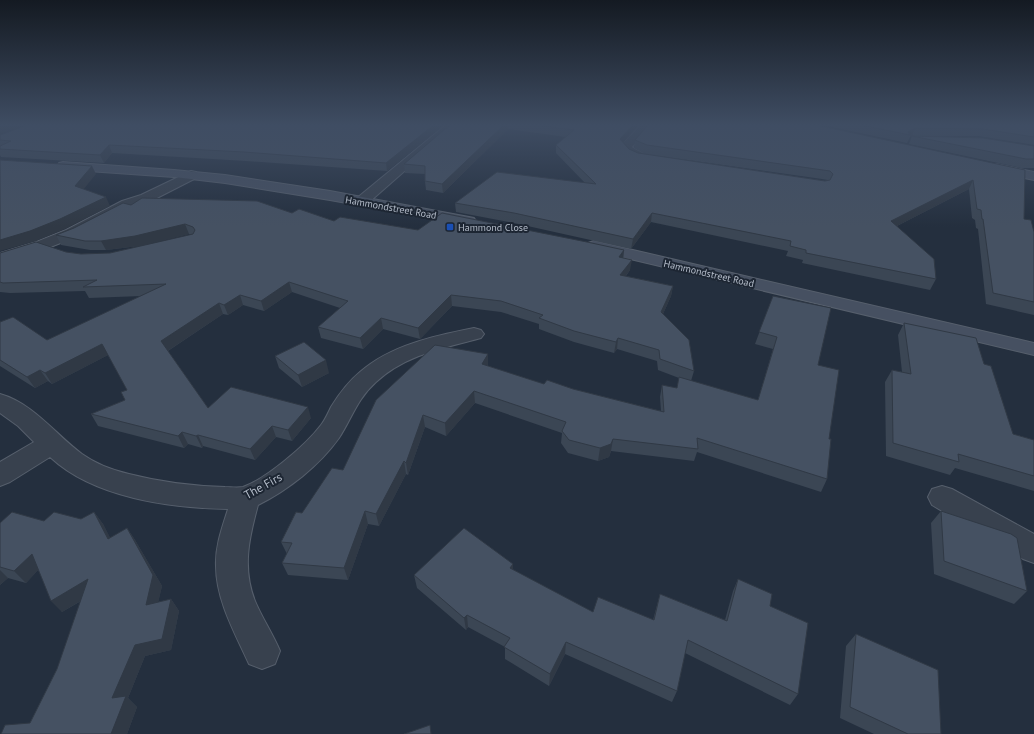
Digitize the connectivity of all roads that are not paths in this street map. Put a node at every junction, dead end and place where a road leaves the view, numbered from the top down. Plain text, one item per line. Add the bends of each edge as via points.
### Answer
1 (413, 158) edge
2 (649, 158) edge
3 (660, 161) edge
4 (48, 166) edge
5 (988, 167) edge
6 (168, 173) junction
7 (191, 175) junction
8 (1034, 176) edge
9 (362, 201) junction
10 (127, 204) junction
11 (484, 224) edge
12 (580, 243) edge
13 (42, 245) junction
14 (64, 252) edge
15 (0, 258) edge
16 (474, 334) dead end
17 (1034, 349) edge
18 (0, 402) edge
19 (53, 443) junction
20 (0, 474) edge
21 (942, 497) dead end
22 (245, 498) junction
23 (1034, 549) edge
24 (262, 651) dead end

1 - 9 street
2 - 3 street
4 - 6 street, Hammondstreet Road
5 - 8 street
6 - 7 street, Hammondstreet Road
6 - 10 street via 132,196
7 - 9 street, Hammondstreet Road
7 - 10 street via 146,198
9 - 11 street, Hammondstreet Road
10 - 13 street via 78,230
12 - 17 street, Hammondstreet Road
13 - 14 street
13 - 15 street
16 - 22 street, The Firs via 419,347 368,377 346,403 328,434 311,452 271,484
18 - 19 street, The Firs via 14,409
19 - 20 street
19 - 22 street, The Firs via 74,463 100,477 171,493 214,498
21 - 23 street
22 - 24 street via 232,553 232,577 238,602

